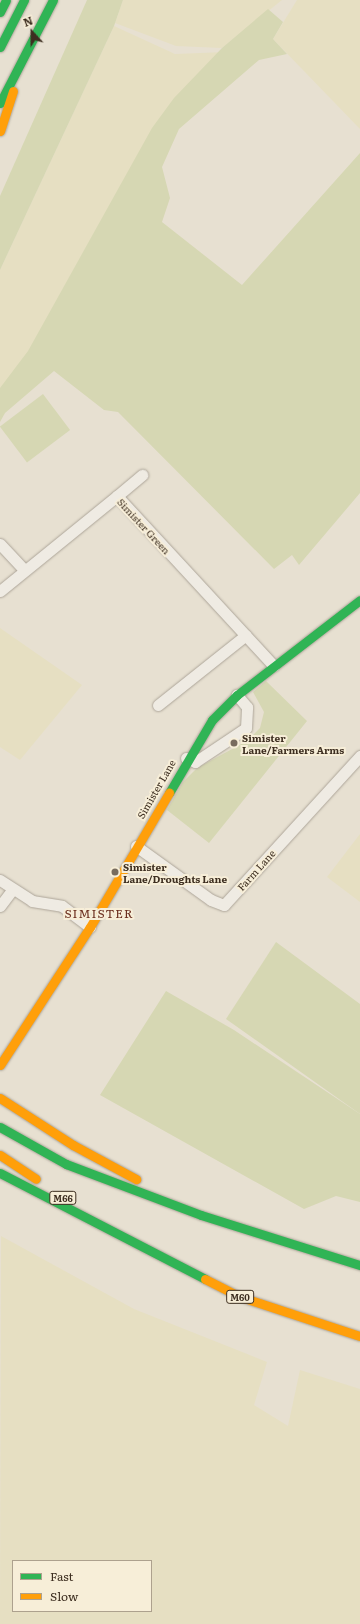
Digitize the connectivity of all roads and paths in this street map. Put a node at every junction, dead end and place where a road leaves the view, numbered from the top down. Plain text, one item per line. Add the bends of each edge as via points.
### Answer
1 (6, 0) edge
2 (24, 0) edge
3 (53, 0) edge
4 (0, 12) edge
5 (0, 47) edge
6 (22, 62) junction
7 (0, 103) edge
8 (0, 131) edge
9 (142, 475) dead end
10 (118, 496) junction
11 (0, 544) edge
12 (24, 570) junction
13 (0, 592) edge
14 (360, 600) edge
15 (246, 635) junction
16 (274, 666) junction
17 (237, 695) junction
18 (158, 705) dead end
19 (360, 756) edge
20 (186, 758) junction
21 (136, 846) junction
22 (0, 880) edge
23 (12, 890) junction
24 (0, 906) edge
25 (90, 927) junction
26 (0, 1065) edge
27 (0, 1098) edge
28 (0, 1127) edge
29 (0, 1155) edge
30 (0, 1173) edge
31 (201, 1214) junction
32 (127, 1241) junction
33 (360, 1265) edge
34 (360, 1336) edge

1 - 4 main road
2 - 5 main road
3 - 6 main road
6 - 7 main road
6 - 8 main road
9 - 10 street
10 - 12 street, Simister Green
10 - 15 street, Simister Green
11 - 12 street
12 - 13 street, Simister Green
14 - 16 main road, Simister Lane
15 - 16 street, Simister Green
15 - 18 street
16 - 17 main road, Simister Lane
17 - 20 main road, Simister Lane via 212,720
17 - 20 street via 246,708 246,728 195,762
19 - 21 street, Farm Lane via 224,904 211,900
20 - 21 main road, Simister Lane
21 - 25 main road, Simister Lane
22 - 23 street
23 - 24 street
23 - 25 street via 32,900 62,906
25 - 26 main road, Simister Lane
27 - 31 main road via 73,1145
28 - 31 main road via 66,1164
29 - 32 main road, M66
30 - 32 main road
31 - 33 main road
32 - 34 main road, M60 via 238,1296

